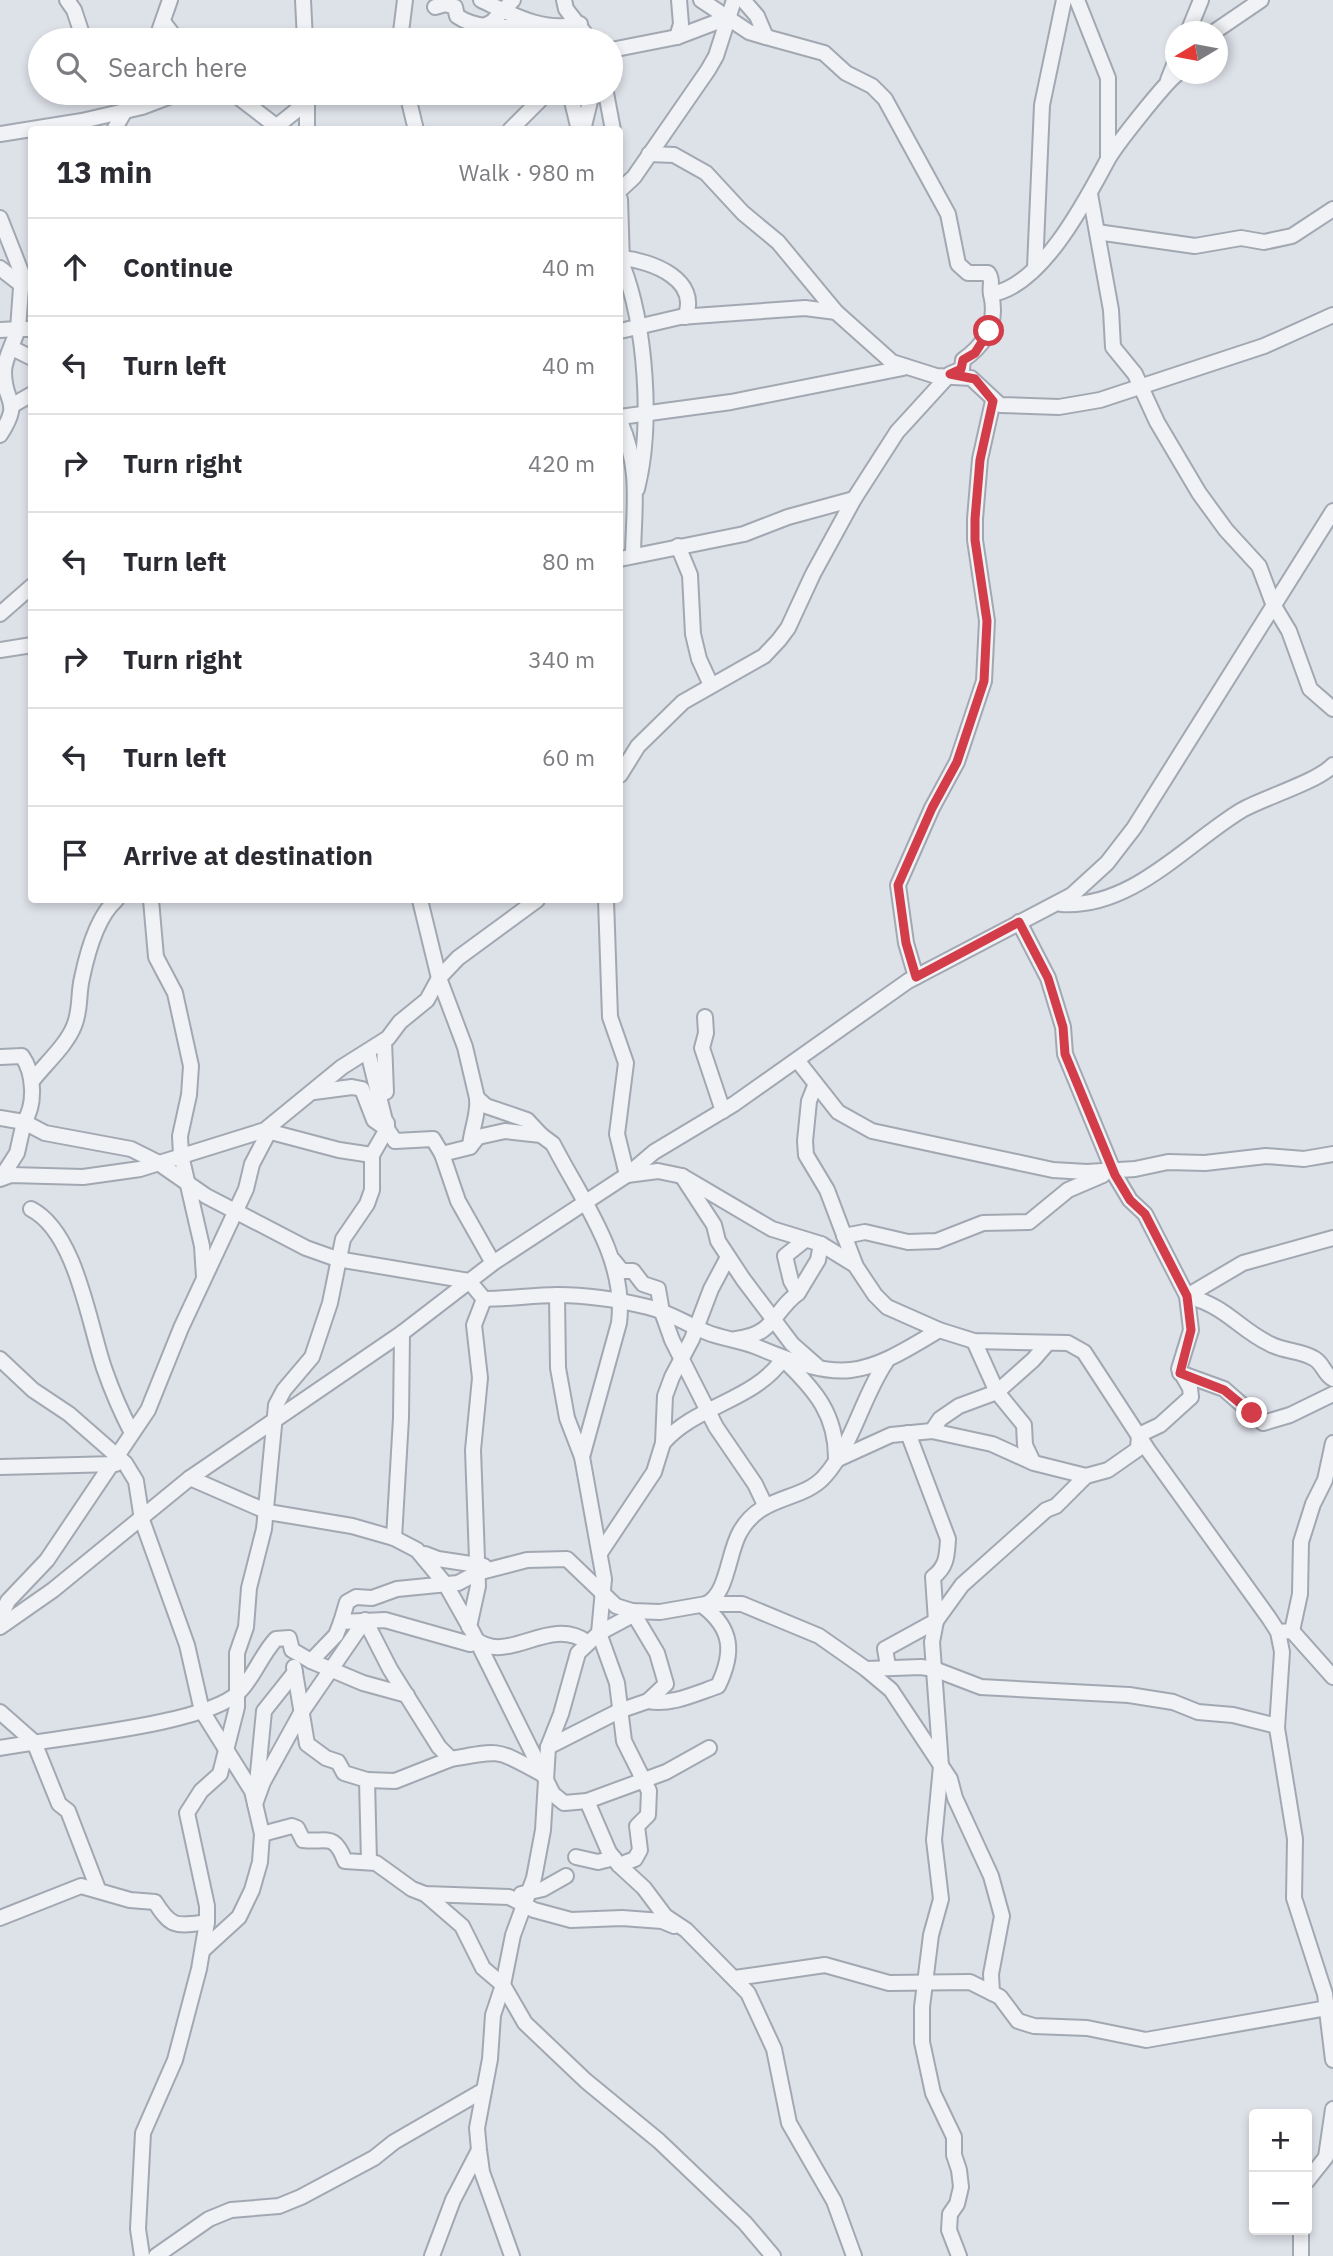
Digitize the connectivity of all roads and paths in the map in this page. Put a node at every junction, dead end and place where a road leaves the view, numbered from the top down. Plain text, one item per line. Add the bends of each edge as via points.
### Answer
1 (67, 0) edge
2 (170, 0) edge
3 (303, 0) edge
4 (405, 0) edge
5 (481, 0) edge
6 (564, 0) edge
7 (679, 0) edge
8 (701, 0) edge
9 (734, 0) edge
10 (743, 0) edge
11 (1065, 0) edge
12 (1077, 0) edge
13 (1201, 0) edge
14 (1261, 0) edge
15 (508, 3) edge
16 (435, 7) dead end
17 (727, 18) junction
18 (522, 21) junction
19 (1192, 21) edge
20 (1228, 22) edge
21 (164, 23) junction
22 (485, 27) junction
23 (80, 28) edge
24 (162, 28) edge
25 (168, 28) edge
26 (304, 28) edge
27 (402, 28) edge
28 (536, 28) edge
29 (579, 28) edge
30 (677, 37) junction
31 (766, 37) junction
32 (623, 48) edge
33 (1167, 84) edge
34 (147, 105) edge
35 (248, 105) edge
36 (300, 105) edge
37 (307, 105) edge
38 (410, 105) edge
39 (535, 105) edge
40 (574, 105) edge
41 (588, 105) edge
42 (609, 105) edge
43 (128, 107) junction
44 (50, 126) edge
45 (116, 126) edge
46 (274, 126) edge
47 (278, 126) edge
48 (307, 126) edge
49 (415, 126) edge
50 (514, 126) edge
51 (580, 126) edge
52 (582, 126) edge
53 (612, 126) edge
54 (28, 130) edge
55 (0, 134) edge
56 (649, 154) junction
57 (1108, 158) junction
58 (623, 187) edge
59 (1090, 194) junction
60 (1333, 209) edge
61 (0, 218) edge
62 (1097, 232) junction
63 (623, 264) edge
64 (0, 268) edge
65 (1035, 268) junction
66 (623, 270) edge
67 (27, 281) edge
68 (991, 294) junction
69 (836, 312) junction
70 (1333, 315) edge
71 (685, 317) junction
72 (637, 326) junction
73 (25, 329) edge
74 (0, 330) edge
75 (623, 330) edge
76 (12, 348) junction
77 (28, 356) edge
78 (904, 368) junction
79 (950, 374) junction
80 (1141, 386) junction
81 (28, 396) edge
82 (993, 401) junction
83 (13, 405) junction
84 (644, 411) junction
85 (623, 418) edge
86 (623, 427) edge
87 (0, 435) edge
88 (637, 489) junction
89 (854, 499) junction
90 (1333, 511) edge
91 (678, 546) junction
92 (626, 556) edge
93 (28, 590) edge
94 (1274, 606) junction
95 (0, 614) edge
96 (28, 646) edge
97 (0, 650) edge
98 (711, 685) junction
99 (1333, 709) edge
100 (1333, 765) edge
101 (623, 770) edge
102 (114, 903) edge
103 (151, 903) edge
104 (421, 903) edge
105 (533, 903) edge
106 (606, 903) edge
107 (1056, 904) junction
108 (1019, 922) junction
109 (916, 977) junction
110 (439, 978) junction
111 (705, 1017) dead end
112 (384, 1041) junction
113 (368, 1052) junction
114 (0, 1057) edge
115 (797, 1060) junction
116 (32, 1081) junction
117 (815, 1086) junction
118 (312, 1093) junction
119 (477, 1098) junction
120 (723, 1111) junction
121 (0, 1118) edge
122 (24, 1122) junction
123 (272, 1127) junction
124 (387, 1129) junction
125 (541, 1135) junction
126 (470, 1147) junction
127 (442, 1154) junction
128 (1333, 1154) edge
129 (181, 1155) junction
130 (372, 1155) junction
131 (157, 1162) junction
132 (1114, 1170) junction
133 (627, 1175) junction
134 (682, 1176) junction
135 (1, 1178) edge
136 (187, 1183) junction
137 (584, 1202) junction
138 (31, 1209) dead end
139 (236, 1211) junction
140 (844, 1236) junction
141 (1333, 1238) edge
142 (805, 1240) junction
143 (821, 1244) junction
144 (728, 1257) junction
145 (337, 1259) junction
146 (612, 1260) junction
147 (493, 1263) junction
148 (855, 1265) junction
149 (204, 1278) junction
150 (469, 1281) junction
151 (798, 1293) junction
152 (557, 1295) junction
153 (1187, 1296) junction
154 (484, 1299) junction
155 (621, 1302) junction
156 (662, 1312) junction
157 (907, 1315) junction
158 (775, 1320) junction
159 (696, 1328) junction
160 (939, 1330) junction
161 (402, 1333) junction
162 (736, 1339) junction
163 (974, 1341) junction
164 (1047, 1344) junction
165 (905, 1351) junction
166 (0, 1359) edge
167 (682, 1359) junction
168 (783, 1359) junction
169 (886, 1362) junction
170 (824, 1371) junction
171 (1180, 1373) junction
172 (1333, 1379) edge
173 (997, 1392) junction
174 (1333, 1394) edge
175 (709, 1410) junction
176 (273, 1420) junction
177 (932, 1431) junction
178 (132, 1433) junction
179 (908, 1433) junction
180 (1139, 1436) junction
181 (663, 1443) junction
182 (1333, 1443) edge
183 (582, 1457) junction
184 (836, 1460) junction
185 (118, 1461) junction
186 (1034, 1463) junction
187 (0, 1467) edge
188 (1086, 1476) junction
189 (190, 1478) junction
190 (765, 1505) junction
191 (265, 1511) junction
192 (142, 1520) junction
193 (394, 1538) junction
194 (417, 1550) junction
195 (600, 1553) junction
196 (477, 1569) junction
197 (446, 1585) junction
198 (601, 1590) junction
199 (704, 1605) junction
200 (632, 1611) junction
201 (0, 1617) edge
202 (365, 1620) junction
203 (936, 1620) junction
204 (341, 1622) junction
205 (0, 1627) edge
206 (1285, 1631) junction
207 (472, 1632) junction
208 (593, 1637) junction
209 (292, 1650) junction
210 (311, 1661) junction
211 (888, 1666) junction
212 (332, 1669) junction
213 (866, 1669) junction
214 (934, 1669) junction
215 (295, 1672) junction
216 (1333, 1677) edge
217 (239, 1693) junction
218 (407, 1695) junction
219 (648, 1701) junction
220 (620, 1711) junction
221 (202, 1712) junction
222 (0, 1713) edge
223 (301, 1713) junction
224 (1277, 1726) junction
225 (34, 1742) junction
226 (548, 1747) junction
227 (0, 1748) edge
228 (709, 1748) dead end
229 (228, 1749) junction
230 (451, 1759) junction
231 (941, 1766) junction
232 (544, 1775) junction
233 (644, 1779) junction
234 (367, 1780) junction
235 (587, 1801) junction
236 (255, 1804) junction
237 (262, 1833) junction
238 (576, 1857) dead end
239 (369, 1862) junction
240 (616, 1862) junction
241 (566, 1876) dead end
242 (98, 1889) junction
243 (425, 1894) junction
244 (520, 1898) junction
245 (0, 1918) edge
246 (207, 1922) junction
247 (686, 1930) junction
248 (204, 1949) junction
249 (735, 1978) junction
250 (928, 1981) junction
251 (503, 1985) junction
252 (992, 1993) junction
253 (1331, 2007) edge
254 (1333, 2060) edge
255 (484, 2090) junction
256 (1333, 2109) edge
257 (479, 2150) junction
258 (1312, 2174) edge
259 (1301, 2235) edge
260 (142, 2256) edge
261 (156, 2256) edge
262 (432, 2256) edge
263 (512, 2256) edge
264 (774, 2256) edge
265 (855, 2256) edge
266 (959, 2256) edge
267 (1301, 2256) edge

1 - 23 street
2 - 21 street
3 - 26 street
4 - 27 street
5 - 15 street
6 - 29 street
7 - 30 street
8 - 17 street
9 - 17 street
10 - 31 street
11 - 65 street via 1042,105
12 - 57 street via 1108,78
13 - 19 street
14 - 20 street
15 - 18 street
15 - 22 street
16 - 22 street via 455,7 457,16 466,22
17 - 30 street
17 - 31 street
17 - 56 street via 708,70
18 - 22 street
18 - 28 street
21 - 24 street
21 - 25 street
30 - 32 street
31 - 68 street via 824,53 885,99 948,214 958,264 968,273 988,273
33 - 57 street
34 - 43 street
35 - 46 street
36 - 47 street
37 - 48 street
38 - 49 street
39 - 50 street
40 - 51 street
41 - 52 street
42 - 53 street
43 - 44 street
43 - 45 street
54 - 55 street
56 - 58 street
56 - 69 street via 674,155 706,173 778,242
57 - 59 street
59 - 62 street
59 - 65 street
60 - 62 street via 1292,236 1264,242 1241,238 1195,246
61 - 67 street
62 - 80 street via 1113,346
63 - 71 street via 641,260 674,277 687,290 691,304
64 - 67 street
65 - 68 street via 1005,292
66 - 72 street
67 - 73 street
68 - 79 street via 995,302 989,331 975,353 963,360 961,369
69 - 71 street via 805,308
69 - 78 street
70 - 80 street via 1264,346
71 - 72 street
72 - 75 street
72 - 84 street via 645,379
73 - 74 street
73 - 76 street
76 - 77 street
76 - 83 street via 4,371
78 - 79 street via 936,376
78 - 84 street via 731,402
79 - 82 street via 975,379
79 - 89 street via 897,432
80 - 82 street via 1059,407 1013,407
80 - 94 street via 1199,493 1259,566
81 - 83 street
82 - 109 street via 980,460 975,519 987,621 984,681 957,762 898,885
83 - 87 street
84 - 85 street
84 - 88 street via 645,440
86 - 88 street
88 - 92 street
89 - 91 street via 744,534
89 - 98 street via 779,640 764,656
90 - 94 street
91 - 92 street
91 - 98 street via 690,575 696,646
93 - 95 street
94 - 99 street via 1289,631 1310,689
94 - 107 street via 1134,828 1084,885
96 - 97 street
98 - 101 street via 661,722
100 - 107 street via 1244,809 1153,875 1084,902
102 - 116 street via 104,915 81,980 73,1030
103 - 129 street via 156,957 175,993 191,1066
104 - 110 street
105 - 110 street via 469,947
106 - 133 street via 610,1017 626,1063 617,1135
107 - 108 street
108 - 109 street
108 - 132 street via 1048,978 1063,1027 1065,1054
109 - 115 street
110 - 112 street via 427,1000
110 - 119 street
111 - 120 street via 702,1048
112 - 113 street
112 - 124 street
113 - 118 street
113 - 124 street
114 - 116 street via 22,1056
115 - 117 street
115 - 120 street
116 - 122 street via 31,1112
117 - 132 street via 838,1112 889,1136 1053,1170
117 - 140 street via 809,1101 806,1155 827,1190
118 - 123 street
118 - 124 street via 362,1089 374,1120
119 - 125 street via 486,1106 527,1120
119 - 126 street via 479,1112 470,1132
120 - 133 street via 654,1152
121 - 122 street
122 - 131 street via 44,1133 131,1149
122 - 135 street via 17,1153
123 - 129 street
123 - 130 street via 339,1150
123 - 139 street via 252,1164
124 - 127 street via 395,1141 433,1139
124 - 130 street
125 - 126 street via 505,1131 478,1137
125 - 137 street via 553,1144
126 - 127 street
127 - 147 street via 458,1201
128 - 132 street via 1304,1159 1266,1156 1168,1162
129 - 131 street
129 - 136 street
130 - 145 street via 372,1190 343,1239
131 - 135 street via 140,1170 103,1175
131 - 136 street
132 - 140 street via 1068,1190 1029,1222 983,1223 937,1241 908,1242 865,1232
132 - 153 street via 1130,1200 1145,1214
133 - 134 street via 658,1171
133 - 137 street
134 - 142 street via 772,1229
134 - 144 street via 714,1225
136 - 139 street
136 - 149 street via 202,1246
137 - 146 street
137 - 147 street
138 - 178 street via 40,1214 70,1257 104,1370
139 - 145 street
139 - 149 street
140 - 148 street
141 - 153 street via 1243,1264
142 - 143 street
142 - 151 street via 785,1256
143 - 148 street
143 - 151 street via 818,1260
144 - 158 street
144 - 159 street
145 - 150 street
145 - 176 street via 330,1303 312,1357 284,1390
146 - 155 street
146 - 156 street via 622,1271 633,1271 643,1284 658,1289
147 - 150 street
148 - 157 street via 875,1296
149 - 178 street via 148,1410
150 - 154 street
150 - 161 street
151 - 158 street
152 - 154 street
152 - 155 street
152 - 183 street via 558,1368 567,1418
153 - 171 street via 1191,1330
153 - 172 street via 1208,1301 1268,1343 1303,1352
154 - 196 street via 474,1325 480,1378 473,1450
155 - 156 street
155 - 183 street
156 - 159 street
156 - 167 street
157 - 160 street
157 - 165 street via 912,1332
158 - 162 street via 762,1331
158 - 170 street via 792,1344
159 - 162 street
159 - 167 street
160 - 163 street
160 - 165 street
161 - 176 street
161 - 193 street
162 - 168 street
163 - 164 street
163 - 173 street
164 - 173 street
164 - 180 street via 1068,1343 1084,1352
165 - 169 street
166 - 185 street via 33,1390 69,1414
167 - 175 street
167 - 181 street via 665,1396
168 - 170 street
168 - 175 street via 763,1381
168 - 184 street via 824,1403
169 - 170 street
169 - 184 street
171 - 174 street via 1224,1390 1263,1423 1275,1422
171 - 180 street via 1191,1397 1160,1425
173 - 177 street via 959,1406
173 - 186 street via 1024,1425 1025,1445
175 - 181 street
175 - 190 street
176 - 189 street
176 - 191 street
177 - 179 street
177 - 186 street via 992,1444
178 - 185 street
179 - 184 street via 882,1439
179 - 203 street via 948,1539 948,1555 933,1577
180 - 188 street via 1138,1449 1108,1470
180 - 206 street
181 - 195 street via 654,1472
182 - 206 street via 1325,1480 1301,1542 1300,1594
183 - 195 street
184 - 190 street via 814,1484
185 - 187 street
185 - 192 street via 135,1480
185 - 201 street
186 - 188 street
188 - 203 street via 962,1585
189 - 191 street
189 - 192 street
190 - 199 street via 740,1531 718,1592
191 - 193 street
191 - 217 street via 246,1627 237,1653
192 - 205 street
192 - 221 street via 187,1645
193 - 194 street
194 - 196 street
194 - 197 street
195 - 198 street
196 - 197 street
196 - 198 street via 567,1559
196 - 207 street
197 - 204 street via 356,1597 347,1602
197 - 207 street
198 - 200 street via 616,1606
198 - 208 street
199 - 200 street
199 - 213 street via 742,1604 819,1636
199 - 219 street via 723,1625 730,1656 718,1686 673,1700
200 - 208 street
200 - 219 street via 648,1633 665,1673 666,1684
202 - 204 street
202 - 207 street via 385,1620 470,1644
202 - 212 street
202 - 218 street
203 - 211 street via 885,1649
203 - 214 street
204 - 210 street via 336,1635
206 - 216 street
206 - 224 street
207 - 208 street via 482,1645 495,1648 560,1631
207 - 232 street
208 - 220 street via 617,1683
208 - 226 street via 578,1653
209 - 210 street
209 - 215 street
209 - 217 street via 289,1638 276,1639
210 - 212 street
211 - 213 street
211 - 214 street
212 - 218 street
212 - 223 street
213 - 231 street via 891,1689
214 - 224 street via 981,1687 1129,1695
214 - 231 street
215 - 223 street
215 - 236 street via 264,1711
217 - 221 street
217 - 229 street
218 - 230 street
219 - 220 street
220 - 226 street
220 - 233 street via 624,1741
221 - 225 street
221 - 229 street
222 - 225 street
223 - 234 street via 307,1744 338,1762 344,1773
223 - 236 street
224 - 253 street via 1295,1839 1294,1898
225 - 227 street
225 - 242 street via 59,1804 68,1811
226 - 232 street
228 - 233 street
229 - 236 street
229 - 246 street via 220,1774 201,1791 187,1813
230 - 232 street via 504,1752
230 - 234 street via 395,1781
231 - 250 street via 934,1840 941,1899 931,1935
231 - 252 street via 991,1876 1002,1916
232 - 235 street via 553,1794 564,1803
232 - 244 street via 543,1830 534,1878
233 - 235 street
233 - 240 street via 651,1808 637,1826 640,1850 635,1859
234 - 239 street
235 - 240 street
236 - 237 street
237 - 239 street via 292,1826 303,1840 333,1841 345,1861
237 - 248 street via 252,1890 222,1934
238 - 240 street
239 - 243 street
240 - 247 street via 665,1916
241 - 244 street
242 - 245 street via 73,1888
242 - 246 street via 130,1900 155,1902 175,1925
243 - 244 street
243 - 251 street via 462,1926 483,1968
244 - 247 street via 571,1920 662,1921
244 - 251 street
246 - 248 street
247 - 249 street
248 - 260 street via 175,2060 143,2133 138,2229
249 - 250 street via 825,1965 889,1983
249 - 265 street via 763,2021 774,2049 789,2123 834,2201
250 - 252 street via 970,1982
250 - 266 street via 922,2042 933,2093 954,2137 961,2187 949,2230
251 - 255 street via 493,2015
251 - 264 street via 525,2023 659,2141
252 - 253 street via 1018,2021 1034,2026 1087,2028 1146,2040
253 - 254 street
255 - 257 street via 477,2128
255 - 261 street via 302,2197 279,2206 231,2210 209,2218
256 - 258 street via 1325,2157
257 - 262 street via 453,2200
257 - 263 street via 482,2172
259 - 267 street

